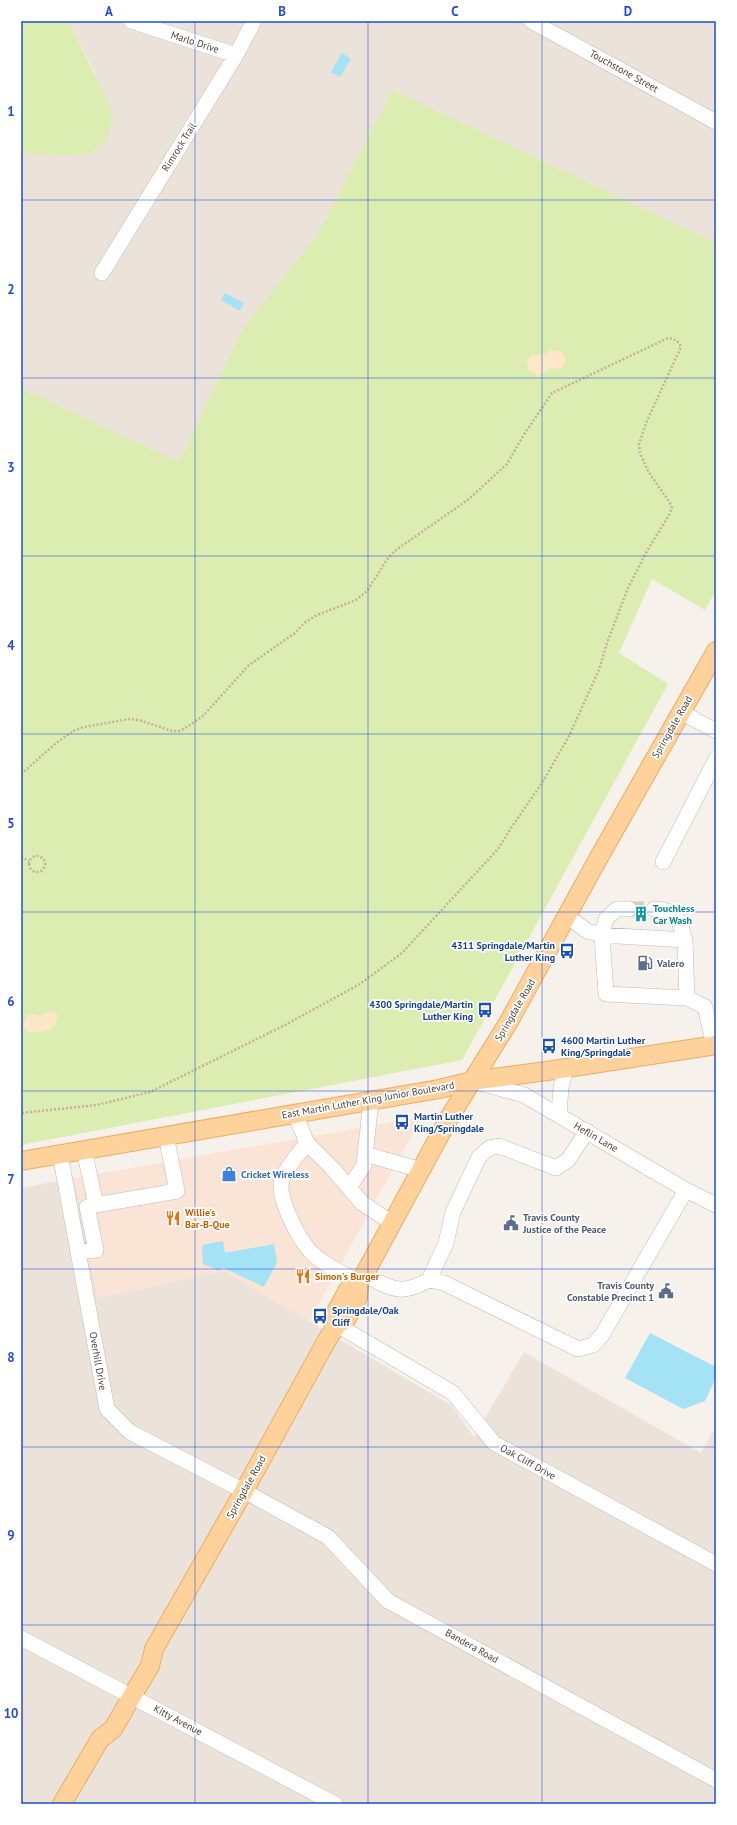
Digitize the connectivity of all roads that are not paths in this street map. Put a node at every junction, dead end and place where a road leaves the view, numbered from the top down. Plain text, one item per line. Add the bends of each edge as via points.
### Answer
1 (131, 21) edge
2 (254, 21) edge
3 (531, 21) edge
4 (236, 55) junction
5 (716, 122) edge
6 (102, 273) dead end
7 (716, 651) edge
8 (681, 712) junction
9 (716, 731) edge
10 (716, 758) edge
11 (663, 862) dead end
12 (629, 909) tunnel mouth
13 (654, 909) tunnel mouth
14 (567, 916) junction
15 (602, 936) junction
16 (685, 940) junction
17 (687, 998) junction
18 (715, 1045) edge
19 (566, 1068) junction
20 (472, 1081) junction
21 (370, 1101) junction
22 (295, 1114) junction
23 (559, 1115) junction
24 (587, 1131) junction
25 (166, 1136) junction
26 (307, 1142) junction
27 (84, 1150) junction
28 (60, 1154) junction
29 (365, 1154) junction
30 (21, 1161) edge
31 (421, 1170) junction
32 (349, 1188) junction
33 (686, 1190) junction
34 (716, 1205) edge
35 (91, 1206) junction
36 (71, 1210) junction
37 (392, 1223) junction
38 (78, 1252) junction
39 (429, 1280) junction
40 (361, 1281) junction
41 (337, 1325) junction
42 (244, 1491) junction
43 (716, 1564) edge
44 (21, 1638) edge
45 (127, 1694) junction
46 (716, 1780) edge
47 (62, 1804) edge
48 (335, 1804) edge

1 - 4 street, Marlo Drive
2 - 4 street, Rimrock Trail
3 - 5 street, Touchstone Street
4 - 6 street, Rimrock Trail
7 - 8 main road, Springdale Road
8 - 9 street
8 - 14 main road, Springdale Road
10 - 11 street
12 - 15 street via 617,908 606,919
13 - 16 street via 668,910 678,918
14 - 15 street via 587,931
14 - 20 main road, Springdale Road via 508,1023
15 - 16 street
15 - 17 street via 606,994
16 - 17 street
17 - 18 street via 705,1007
18 - 19 main road, East Martin Luther King Junior Boulevard
19 - 20 main road, East Martin Luther King Junior Boulevard
19 - 23 street via 561,1087
20 - 21 main road, East Martin Luther King Junior Boulevard
20 - 23 street, Heflin Lane via 524,1095
20 - 31 main road, Springdale Road
21 - 22 main road, East Martin Luther King Junior Boulevard
21 - 29 street
22 - 25 main road, East Martin Luther King Junior Boulevard
22 - 26 street
23 - 24 street, Heflin Lane
24 - 33 street, Heflin Lane
24 - 39 street via 568,1160 556,1168 499,1146 489,1148 479,1157 453,1212 446,1243
25 - 27 main road, East Martin Luther King Junior Boulevard
25 - 35 street via 177,1191
26 - 32 street
26 - 40 street via 289,1166 281,1183 281,1194 289,1218 310,1252 339,1272
27 - 28 main road, East Martin Luther King Junior Boulevard
27 - 35 street
28 - 30 main road, East Martin Luther King Junior Boulevard
28 - 36 street, Overhill Drive
29 - 31 street
29 - 32 street via 364,1165
31 - 37 main road, Springdale Road
32 - 37 street via 362,1203
33 - 34 street, Heflin Lane
33 - 39 street via 618,1310 602,1335 592,1345 578,1349 444,1283
35 - 36 street
35 - 38 street via 96,1250
36 - 38 street, Overhill Drive
37 - 40 main road, Springdale Road
38 - 42 street, Overhill Drive via 107,1408 130,1432
39 - 40 street via 406,1290
40 - 41 main road, Springdale Road via 358,1297 347,1318
41 - 42 main road, Springdale Road
41 - 43 street, Oak Cliff Drive via 453,1393 494,1443
42 - 45 main road, Springdale Road via 154,1649 150,1666
42 - 46 street, Bandera Road via 328,1537 388,1601
44 - 45 street, Kitty Avenue
45 - 47 main road, Springdale Road via 113,1729 100,1739
45 - 48 street, Kitty Avenue

